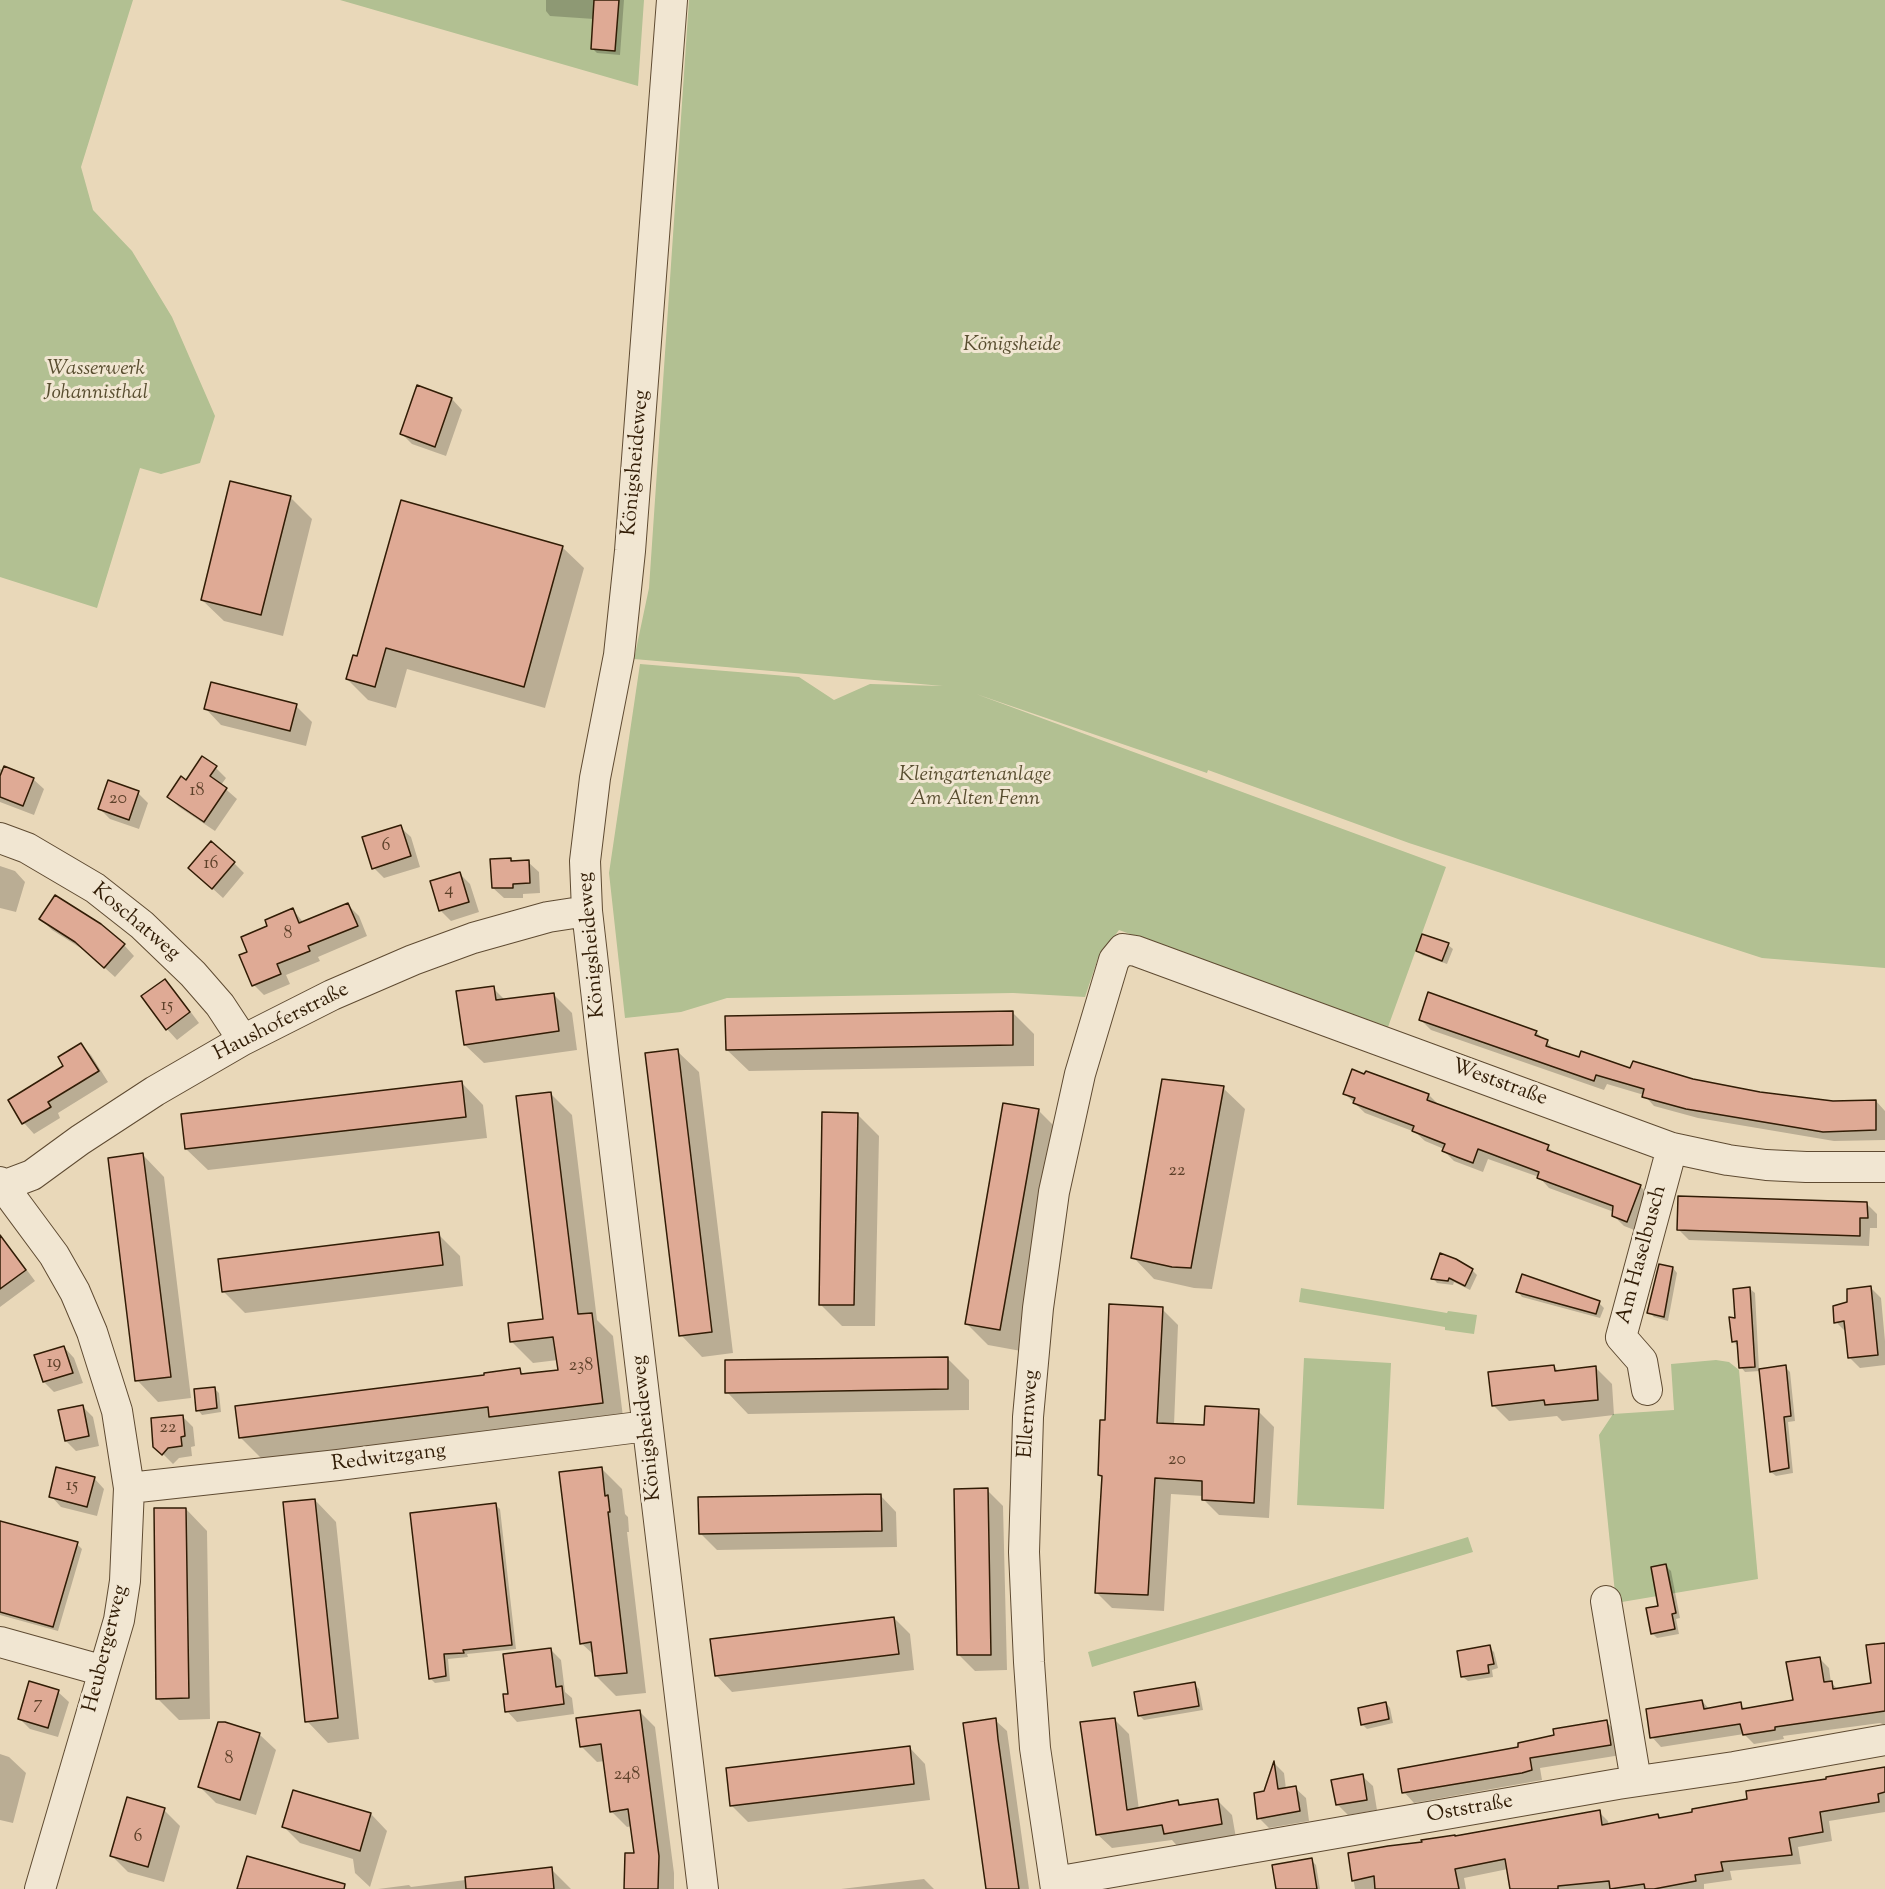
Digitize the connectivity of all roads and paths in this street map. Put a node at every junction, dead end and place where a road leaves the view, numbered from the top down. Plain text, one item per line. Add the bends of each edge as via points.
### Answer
1 (672, 0) edge
2 (0, 838) edge
3 (587, 911) junction
4 (1123, 949) joint
5 (243, 1040) junction
6 (1672, 1148) junction
7 (1885, 1167) edge
8 (1, 1185) edge
9 (1647, 1390) dead end
10 (647, 1426) junction
11 (129, 1488) junction
12 (1606, 1600) dead end
13 (0, 1642) edge
14 (104, 1671) junction
15 (1885, 1740) edge
16 (1636, 1781) junction
17 (1056, 1885) edge
18 (40, 1889) edge
19 (703, 1889) edge

1 - 3 street, Königsheideweg via 630,551 619,655 589,821 585,861
2 - 5 street, Koschatweg via 27,848 95,888 132,918 193,974
3 - 5 street, Haushoferstraße via 548,917 433,952 332,995
3 - 10 street, Königsheideweg
4 - 6 street, Weststraße
4 - 17 street, Ellernweg via 1114,960 1080,1074 1054,1192 1028,1417 1024,1552 1029,1662 1035,1748
5 - 8 street, Haushoferstraße via 155,1091 32,1175
6 - 7 street, Weststraße via 1766,1165
6 - 9 street, Am Haselbusch via 1621,1337 1642,1361
8 - 11 street, Heubergerweg via 54,1256 92,1332 117,1412
10 - 11 street, Redwitzgang
10 - 19 street, Königsheideweg
11 - 14 street, Heubergerweg via 125,1581 119,1620
12 - 16 street
13 - 14 street
14 - 18 street, Heubergerweg
15 - 16 street, Oststraße
16 - 17 street, Oststraße

